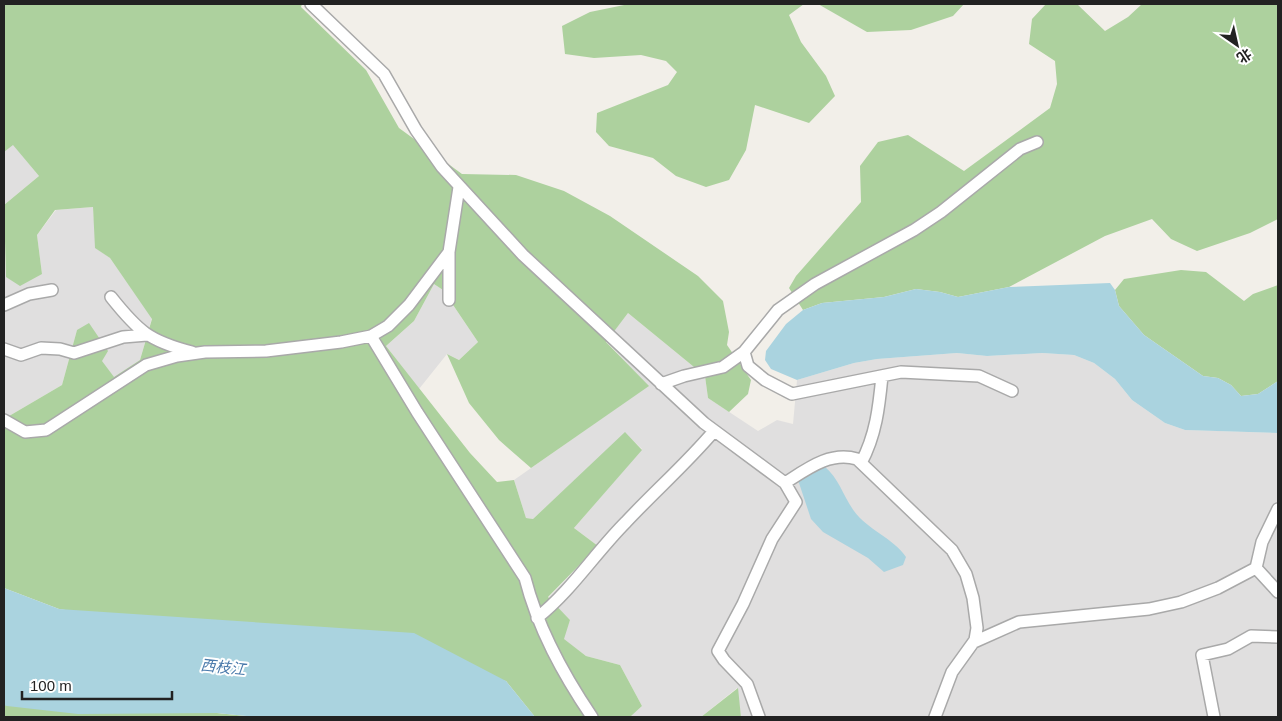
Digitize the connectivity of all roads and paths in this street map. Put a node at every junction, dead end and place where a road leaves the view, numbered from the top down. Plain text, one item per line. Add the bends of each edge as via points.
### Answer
1 (311, 4) edge
2 (1037, 142) dead end
3 (459, 186) junction
4 (449, 252) junction
5 (52, 290) dead end
6 (111, 297) dead end
7 (449, 300) dead end
8 (4, 305) edge
9 (147, 335) junction
10 (371, 336) junction
11 (4, 350) edge
12 (744, 352) junction
13 (199, 353) junction
14 (882, 376) junction
15 (661, 384) junction
16 (1012, 391) dead end
17 (4, 420) edge
18 (714, 431) junction
19 (861, 463) junction
20 (785, 483) junction
21 (1278, 509) edge
22 (1256, 568) junction
23 (1278, 592) edge
24 (537, 618) junction
25 (1278, 637) edge
26 (974, 642) junction
27 (592, 717) edge
28 (759, 717) edge
29 (935, 717) edge
30 (1214, 717) edge

1 - 3 street via 384,74 416,130
2 - 12 street via 1020,150 914,230 815,284 778,310
3 - 4 street
3 - 15 street via 523,255
4 - 7 street
4 - 10 street via 408,305 388,326
5 - 8 street via 29,294
6 - 9 street
9 - 11 street via 123,337 74,353 41,348 21,355
9 - 13 street via 155,341
10 - 13 street via 266,351
10 - 24 street via 525,578
12 - 14 street via 748,366 765,380 792,394
12 - 15 street via 723,367
13 - 17 street via 146,365 46,430 25,432
14 - 16 street via 901,372 979,376
14 - 19 street via 872,443
15 - 18 street
18 - 20 street
18 - 24 street via 626,521 557,602
19 - 20 street via 845,456 828,458
19 - 26 street via 952,550 960,562 973,598 977,628
20 - 28 street via 796,502 772,539 718,651 747,684
21 - 22 street via 1262,542
22 - 23 street
22 - 26 street via 1218,588 1181,602 1149,610 1019,622
24 - 27 street via 567,680
25 - 30 street via 1251,636 1228,650 1202,655
26 - 29 street via 952,672

